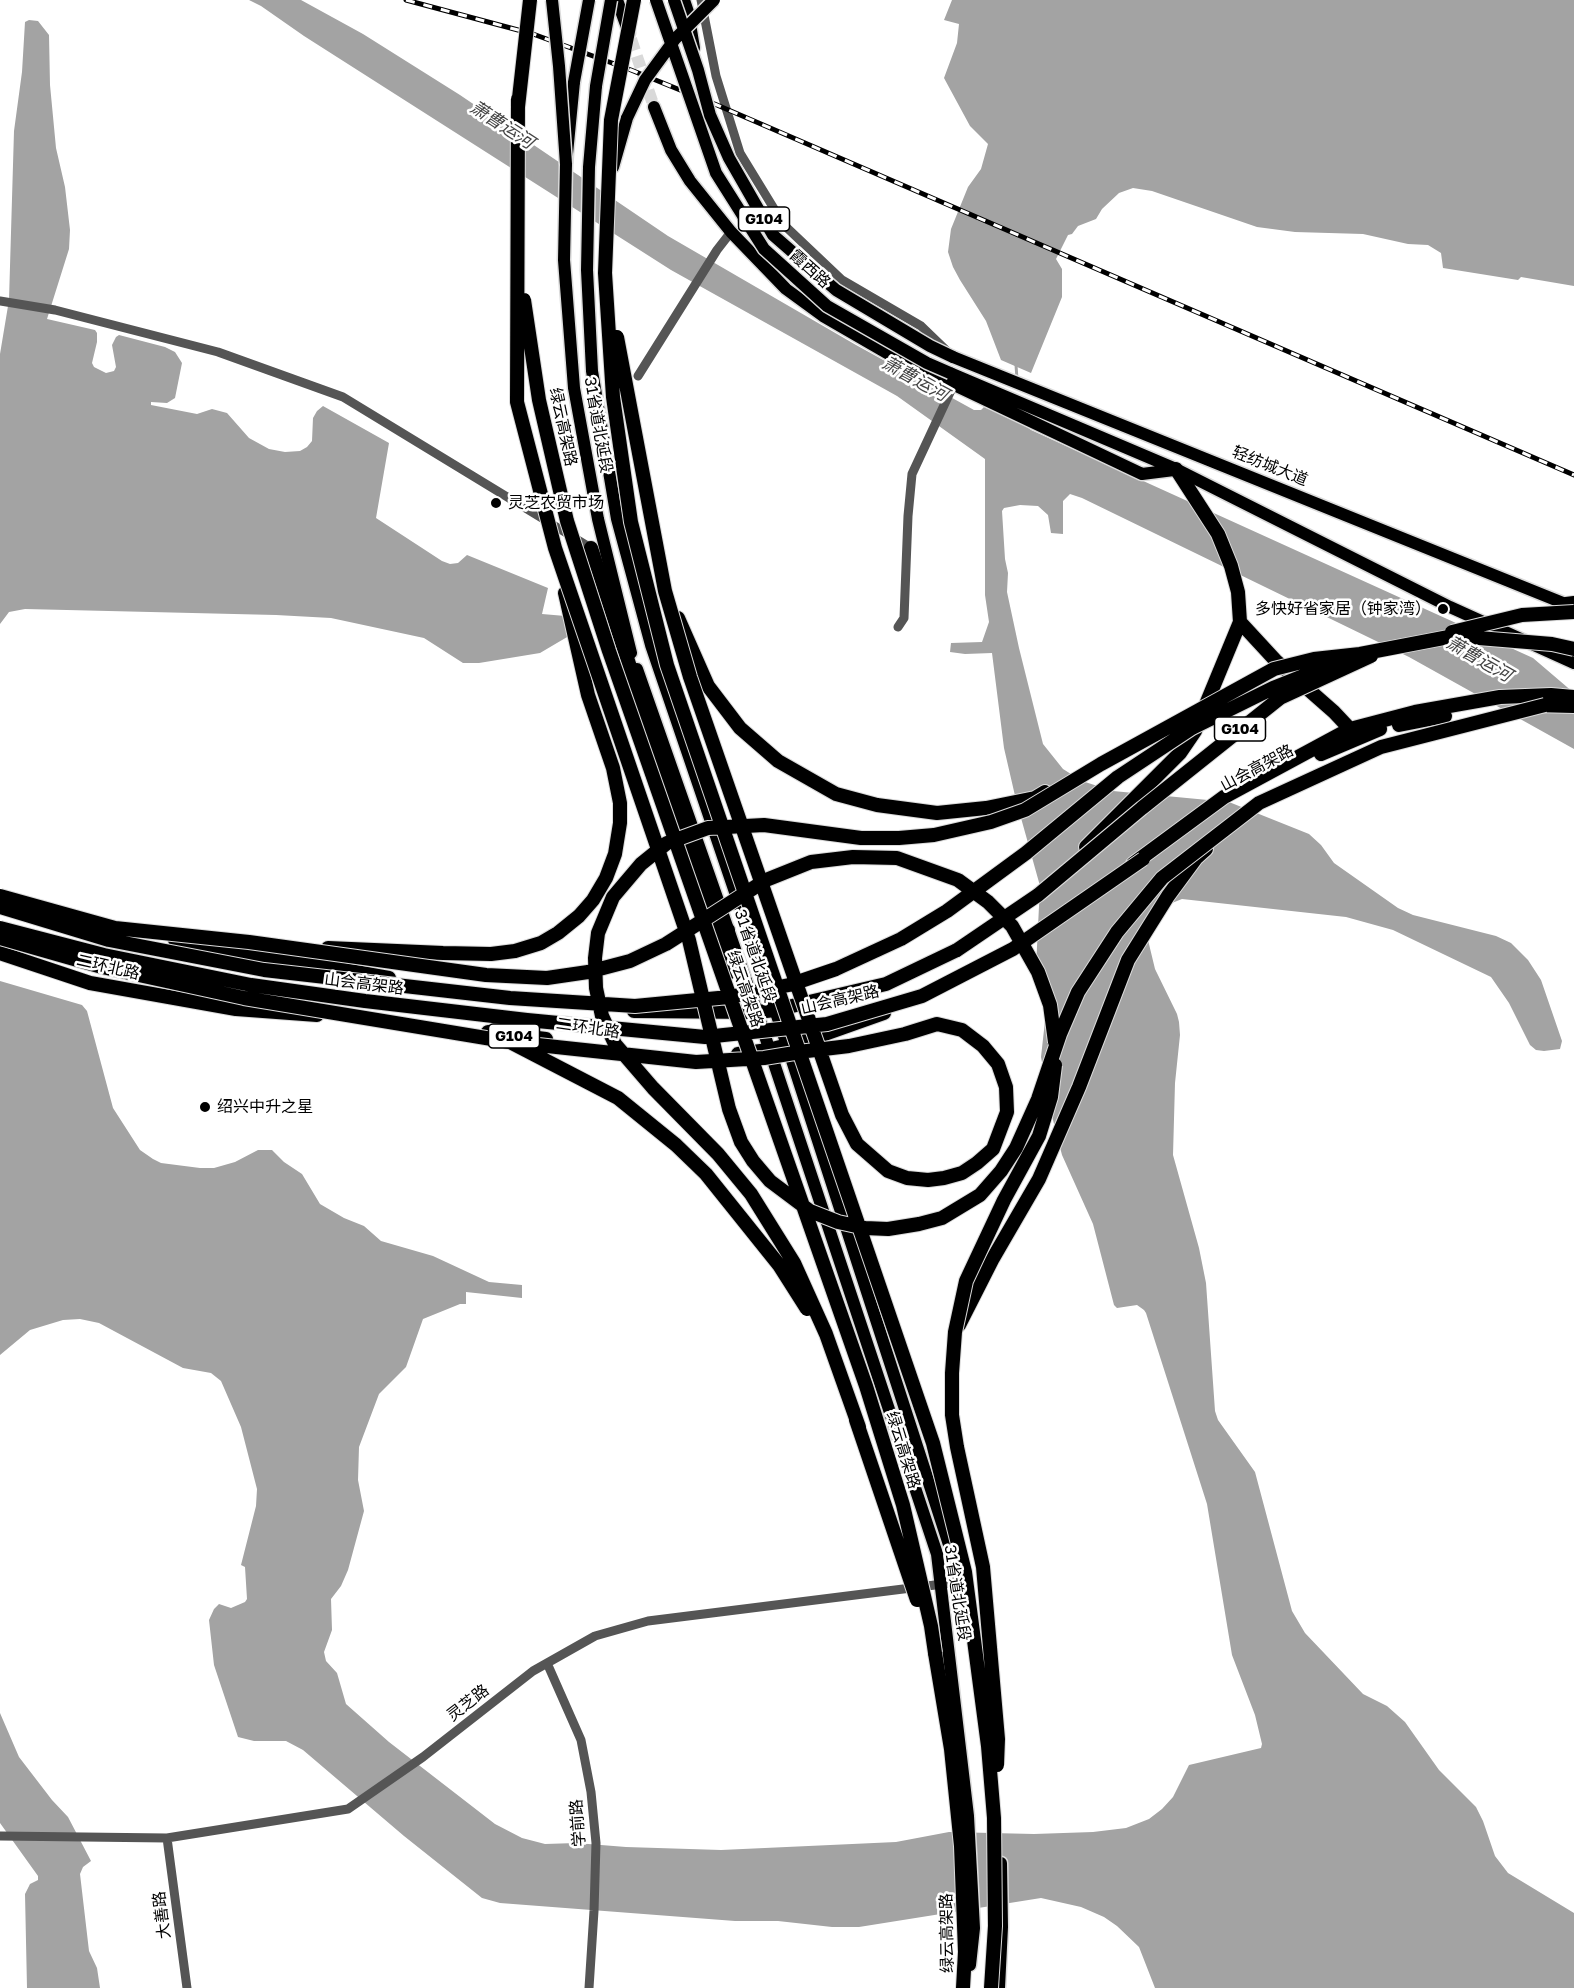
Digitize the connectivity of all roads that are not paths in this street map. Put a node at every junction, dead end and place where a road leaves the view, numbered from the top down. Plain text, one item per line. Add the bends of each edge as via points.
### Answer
1 (530, 0) edge
2 (552, 0) edge
3 (589, 0) edge
4 (611, 0) edge
5 (617, 0) edge
6 (634, 0) edge
7 (656, 0) edge
8 (674, 0) edge
9 (684, 0) edge
10 (701, 0) edge
11 (714, 0) edge
12 (631, 39) tunnel mouth
13 (698, 70) junction
14 (518, 99) junction
15 (654, 106) tunnel mouth
16 (566, 164) junction
17 (731, 232) junction
18 (605, 273) junction
19 (2, 302) edge
20 (953, 357) junction
21 (639, 376) dead end
22 (951, 390) junction
23 (980, 392) junction
24 (1176, 469) junction
25 (609, 480) junction
26 (555, 548) junction
27 (591, 548) joint
28 (665, 591) junction
29 (1572, 606) edge
30 (1240, 617) junction
31 (898, 627) dead end
32 (1574, 649) edge
33 (1360, 654) junction
34 (1574, 663) edge
35 (1574, 697) edge
36 (1548, 700) junction
37 (1574, 706) edge
38 (1350, 729) junction
39 (1101, 764) junction
40 (1259, 802) junction
41 (0, 891) edge
42 (1038, 895) junction
43 (0, 896) edge
44 (0, 907) edge
45 (0, 928) edge
46 (728, 930) junction
47 (0, 938) edge
48 (285, 946) junction
49 (0, 953) edge
50 (730, 972) junction
51 (775, 1010) junction
52 (695, 1012) junction
53 (757, 1012) junction
54 (510, 1042) junction
55 (787, 1045) junction
56 (768, 1050) junction
57 (955, 1332) junction
58 (859, 1427) junction
59 (959, 1582) junction
60 (942, 1585) junction
61 (935, 1653) junction
62 (547, 1663) junction
63 (997, 1818) junction
64 (1, 1836) edge
65 (167, 1838) junction
66 (187, 1988) edge
67 (589, 1988) edge
68 (963, 1988) edge
69 (968, 1988) edge
70 (991, 1988) edge
71 (999, 1988) edge

1 - 14 highway, 绿云高架路, bridge
2 - 16 main road, bridge
3 - 16 main road, 31省道北延段, bridge via 574,82
4 - 25 main road, bridge via 596,86 587,270 592,371
5 - 12 main road
6 - 18 highway, 绿云高架路, bridge via 611,120
7 - 23 main road, 霞西路, bridge via 716,173 764,249 827,306
8 - 13 main road, 霞西路 / G104, bridge
9 - 13 main road, bridge
10 - 20 street via 716,76 740,153 784,225 842,280 921,326
11 - 25 main road, bridge via 675,39 645,80 627,118 614,162 606,282 611,403
13 - 20 main road, 霞西路 / G104, bridge via 710,115 729,158 773,235 836,290
14 - 26 highway, bridge via 517,402
14 - 61 highway, 绿云高架路, bridge via 520,267 538,400 567,521 866,1386 903,1505
15 - 17 main road via 671,150
16 - 46 main road, 31省道北延段 via 564,260 574,388 598,519 631,651
17 - 21 street
17 - 22 main road via 786,289 823,316
18 - 28 highway, bridge
18 - 63 highway, 绿云高架路, bridge via 615,409 631,522 649,601 687,727 933,1443 965,1572
19 - 27 street via 55,310 218,352 343,397
20 - 29 main road, 轻纺城大道 / G104
22 - 23 main road
22 - 31 street via 912,474 904,618
23 - 24 main road via 1142,474
24 - 30 highway via 1218,534 1238,592
24 - 34 main road via 1450,607
25 - 51 main road via 648,634
26 - 40 highway, bridge via 689,940 727,1100 741,1142 770,1181 810,1211 838,1222 888,1229 918,1224 942,1218 980,1194 1016,1148 1078,992 1117,932 1162,878
26 - 48 highway, bridge via 588,695 614,768 620,803 615,854 593,900 558,933 515,951 490,954
27 - 50 highway
28 - 39 highway, bridge via 708,686 740,729 778,760 836,794 877,805 937,813 986,808 1035,798
28 - 54 highway, bridge via 690,677 819,1047 823,1058 842,1114 857,1144 888,1171 928,1180 962,1173 993,1149 1000,1133 1007,1112 1006,1087 998,1064 962,1030 937,1024 849,1046 828,1049 817,1050 807,1051 764,1058 696,1062
29 - 42 highway, G104, bridge via 1392,647 1280,698
30 - 38 highway via 1276,662
30 - 42 highway, bridge via 1195,732 1180,753
32 - 33 highway, bridge via 1454,636
33 - 39 highway, bridge via 1274,669
33 - 44 highway, 山会高架路, bridge via 1273,688 1192,728 1118,777 1026,853 901,939 836,969 789,985 729,997 635,1006 510,998 264,970 110,940
35 - 36 highway, G104
36 - 37 highway
36 - 38 highway, G104 via 1500,697 1415,712
36 - 40 highway, bridge via 1381,747
36 - 45 highway, 山会高架路, bridge via 1377,730 1288,768 1236,795 1013,949 921,996 827,1024 705,1037 388,1004 251,985 104,955
38 - 55 highway, 二环北路 / G104, bridge via 1224,797 1014,950 930,997
39 - 58 highway, bridge via 1025,810 934,835 861,838 764,825 708,828 667,843 641,864 613,897 598,933 596,988 602,1016 615,1044 751,1194 794,1263 826,1334
40 - 57 highway via 1196,858 1128,960 1039,1179
41 - 52 highway, G104 via 113,928 278,960 519,1000 609,1011
42 - 51 highway, G104, bridge via 957,950 886,984
43 - 48 highway, bridge via 115,928
46 - 50 highway
46 - 53 main road, 31省道北延段
47 - 54 highway, bridge via 102,967 243,998
48 - 57 highway, bridge via 486,975 547,978 630,961 666,944 766,880 811,862 853,857 897,858 958,880 1012,926 1028,950 1050,1005 1056,1062 1039,1136 966,1281
49 - 56 highway, 二环北路 / G104 via 90,983 236,1009 401,1022 692,1060
50 - 52 highway via 718,993
51 - 53 highway, G104
51 - 55 main road
52 - 53 highway, G104
53 - 56 main road, 31省道北延段
54 - 58 highway, bridge via 618,1098 706,1174 780,1265 818,1328
55 - 56 highway, 二环北路 / G104
55 - 59 main road
56 - 60 main road, 31省道北延段 via 937,1554
57 - 63 highway, bridge via 952,1415 983,1567 998,1740
58 - 61 highway, bridge
59 - 60 street, 灵芝路
59 - 63 main road via 979,1658
60 - 62 street, 灵芝路 via 648,1622 596,1636
60 - 69 main road, 31省道北延段 via 968,1815 974,1928
61 - 68 highway, 绿云高架路 via 951,1749 961,1846
62 - 65 street, 灵芝路 via 348,1809
62 - 67 street, 学前路 via 581,1740 591,1792 596,1843
63 - 70 highway, 绿云高架路, bridge
63 - 71 main road via 1002,1927
64 - 65 street, 灵芝路
65 - 66 street, 大善路

